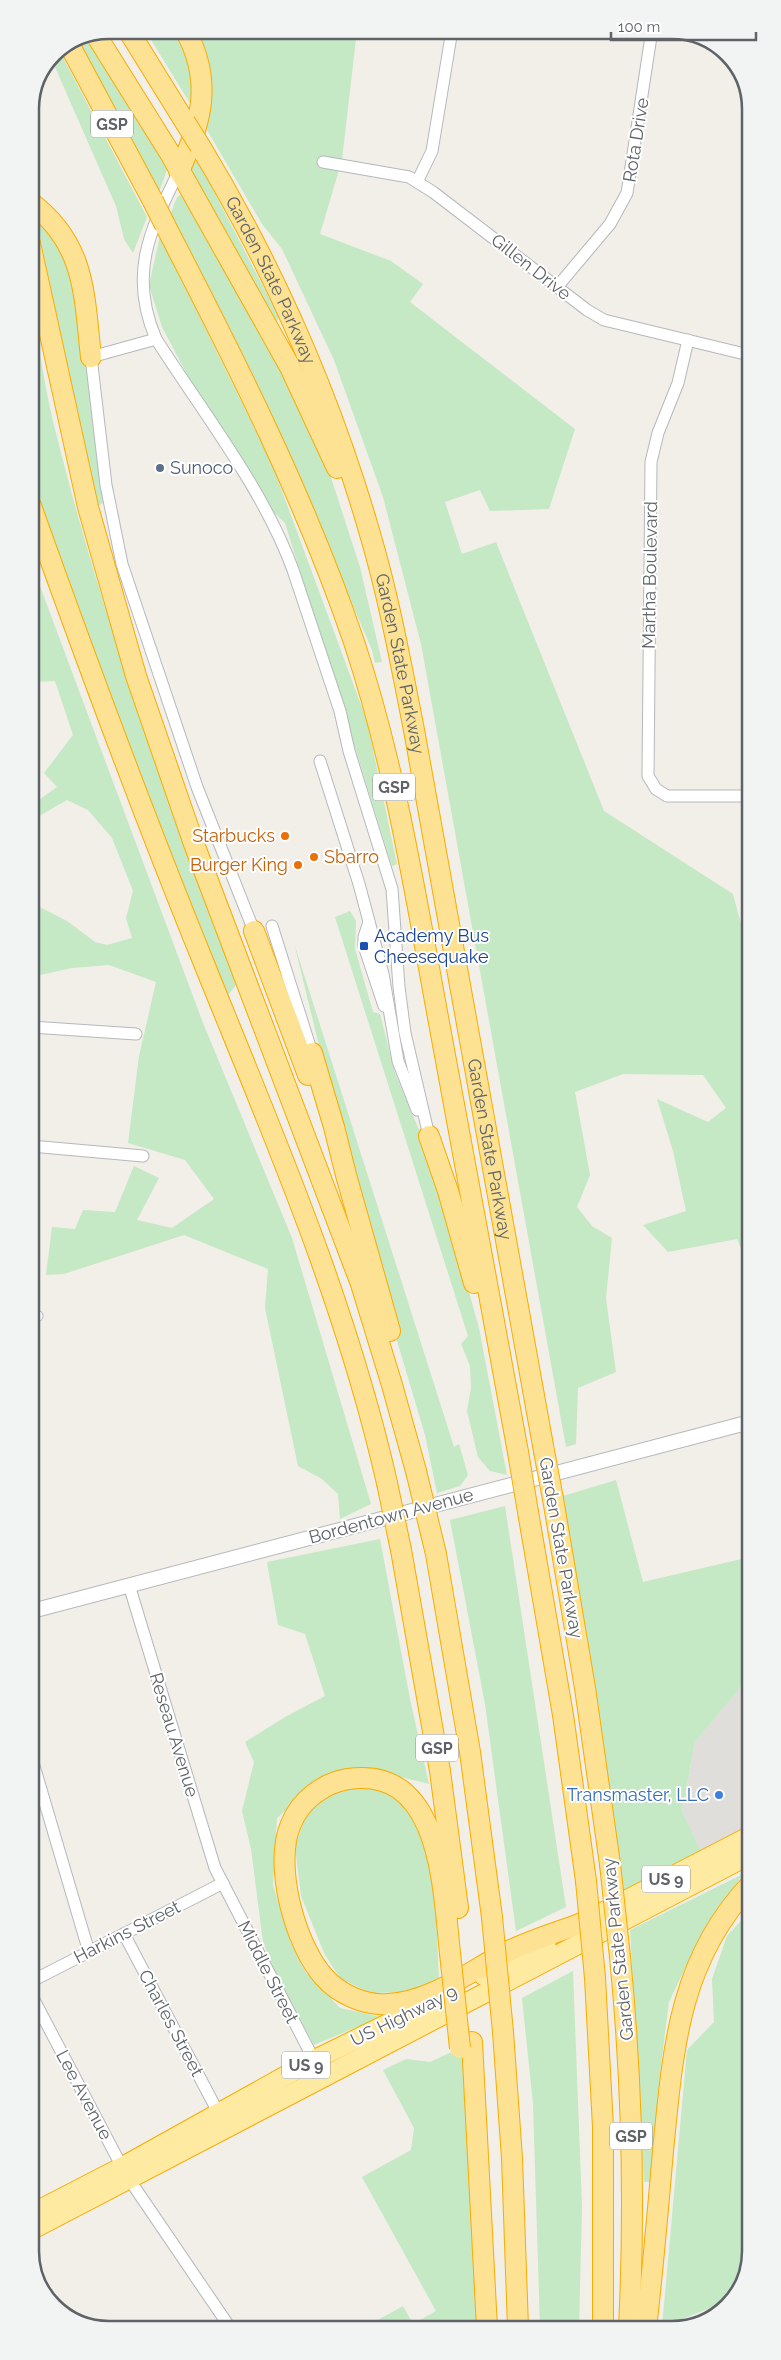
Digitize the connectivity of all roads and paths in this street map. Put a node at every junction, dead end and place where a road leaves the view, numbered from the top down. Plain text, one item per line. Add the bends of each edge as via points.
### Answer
1 (134, 39) edge
2 (188, 39) edge
3 (451, 39) edge
4 (651, 39) edge
5 (99, 40) edge
6 (72, 50) edge
7 (322, 162) dead end
8 (179, 172) junction
9 (417, 182) junction
10 (39, 210) edge
11 (39, 284) edge
12 (557, 287) junction
13 (156, 339) junction
14 (688, 340) junction
15 (742, 353) edge
16 (91, 357) junction
17 (39, 528) edge
18 (414, 730) junction
19 (320, 761) dead end
20 (742, 796) edge
21 (263, 929) junction
22 (39, 1028) edge
23 (136, 1034) dead end
24 (312, 1053) joint
25 (429, 1136) junction
26 (39, 1147) edge
27 (143, 1156) dead end
28 (346, 1175) junction
29 (505, 1386) junction
30 (742, 1424) edge
31 (416, 1470) junction
32 (129, 1585) junction
33 (39, 1609) edge
34 (39, 1783) edge
35 (742, 1840) edge
36 (742, 1858) edge
37 (223, 1883) junction
38 (742, 1894) edge
39 (582, 1923) junction
40 (124, 1934) junction
41 (456, 1950) junction
42 (89, 1952) junction
43 (39, 1978) edge
44 (39, 2009) edge
45 (314, 2060) junction
46 (218, 2112) junction
47 (126, 2173) junction
48 (39, 2210) edge
49 (39, 2225) edge
50 (639, 2320) edge
51 (223, 2321) edge
52 (487, 2321) edge
53 (518, 2321) edge
54 (603, 2321) edge

1 - 18 highway, Garden State Parkway / GSP, bridge via 236,208 326,400 370,534 392,620
2 - 8 highway via 198,58 202,96 195,132
3 - 9 street via 432,151
4 - 12 street, Rota Drive via 628,193 610,224
5 - 8 highway
6 - 29 highway, Garden State Parkway / GSP, bridge via 166,225 285,470 342,609 372,701 405,838
7 - 9 street, Gillen Drive via 409,177
8 - 13 street via 156,220 144,260 144,302
8 - 18 highway via 297,381 340,474 371,578 393,677
9 - 12 street, Gillen Drive
10 - 16 highway via 55,224 75,257 83,287
11 - 31 highway, GSP via 88,507 136,676 228,934 350,1252
12 - 14 street, Gillen Drive via 604,320
13 - 16 street
13 - 25 street via 250,486 286,552 296,580 340,711 349,751 392,889 405,1033
14 - 15 street, Gillen Drive
14 - 20 street, Martha Boulevard via 678,384 658,433 651,462 648,776 656,790 667,796
16 - 21 street via 104,477 122,564 196,787
17 - 41 highway, GSP, bridge via 148,823 316,1243 353,1351 402,1550 442,1780
18 - 50 highway, Garden State Parkway / GSP, bridge via 586,1688 620,1957 630,2099
19 - 25 street via 369,922 364,946 390,1019 402,1074
21 - 24 street
21 - 28 highway
22 - 23 street
24 - 28 highway
25 - 29 highway
26 - 27 street
28 - 31 highway via 407,1395
29 - 54 highway, Garden State Parkway / GSP, bridge via 565,1724 586,1881 596,1978 603,2127
30 - 32 street, Bordentown Avenue
31 - 53 highway, GSP, bridge via 436,1554 468,1735 492,1917 512,2158
32 - 33 street, Bordentown Avenue
32 - 37 street, Reseau Avenue via 206,1843
34 - 42 street
35 - 39 highway, US Highway 9 / US 9
36 - 47 highway, US Highway 9 / US 9
37 - 40 street, Harkins Street
37 - 45 street, Middle Street
38 - 50 highway via 722,1918 704,1949 680,2017
39 - 41 highway via 512,1949 417,1999 388,2004 352,1997 336,1988 318,1969 302,1939 291,1907 286,1841 291,1823 307,1800 330,1785 356,1778 392,1786 414,1802 431,1835
39 - 45 highway, US Highway 9 / US 9
40 - 42 street, Harkins Street
40 - 46 street, Charles Street
41 - 52 highway, bridge via 474,2110
42 - 43 street, Harkins Street
44 - 47 street, Lee Avenue
45 - 46 highway, US Highway 9 / US 9
46 - 47 highway, US Highway 9 / US 9
47 - 48 highway, US Highway 9 / US 9
47 - 49 highway, US Highway 9 / US 9
47 - 51 street, Lee Avenue

